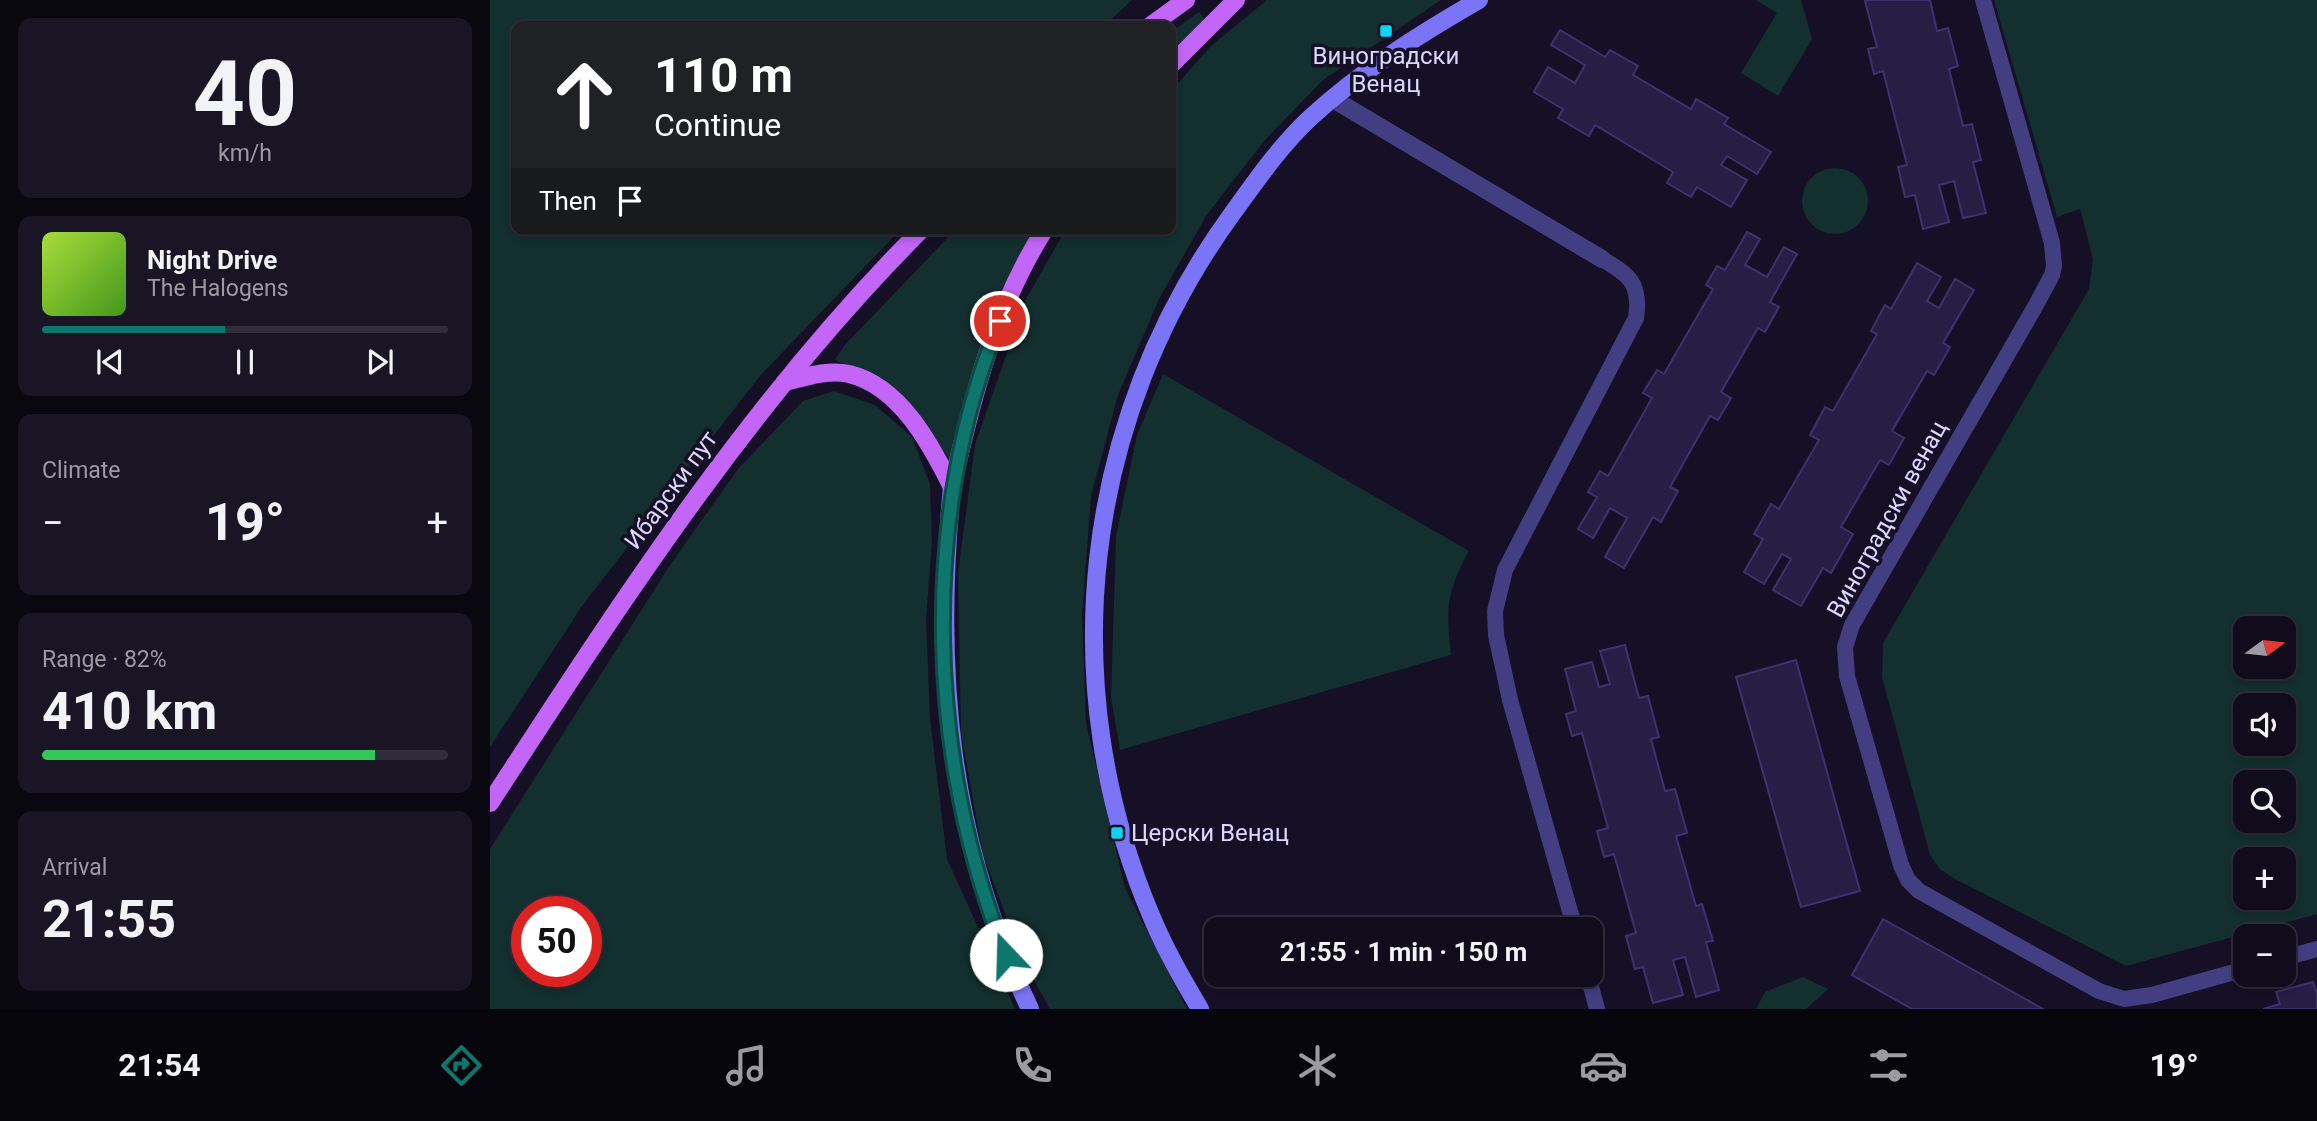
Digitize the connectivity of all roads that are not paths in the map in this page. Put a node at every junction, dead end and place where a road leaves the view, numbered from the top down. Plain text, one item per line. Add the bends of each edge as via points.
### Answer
1 (1186, 0) edge
2 (1236, 0) edge
3 (1479, 0) edge
4 (1983, 0) edge
5 (1157, 21) edge
6 (1176, 60) edge
7 (1333, 99) junction
8 (917, 235) edge
9 (1042, 235) edge
10 (1602, 259) joint
11 (785, 382) junction
12 (952, 487) junction
13 (490, 803) edge
14 (1571, 917) edge
15 (2317, 949) edge
16 (2296, 955) edge
17 (2233, 972) edge
18 (1591, 987) edge
19 (1030, 1009) edge
20 (1200, 1009) edge
21 (1597, 1009) edge

1 - 5 main road
2 - 6 main road
3 - 7 street via 1382,60
4 - 17 lane, Виноградски венац via 2046,219 2054,266 1852,625 1845,647 1847,677 1901,865 1919,891 2099,991 2123,999
7 - 10 street
7 - 20 street via 1256,181 1208,247 1157,338 1117,452 1099,540 1094,640 1103,756 1126,848 1153,920
8 - 11 main road, Ибарски пут
9 - 12 main road via 990,346
10 - 14 lane via 1631,279 1639,302 1636,318 1505,570 1495,611 1507,687
11 - 12 main road via 849,374 880,391 908,414
11 - 13 main road, Ибарски пут via 706,481 636,580
12 - 19 street via 945,558 945,673 958,790 976,873
15 - 16 lane
18 - 21 lane

